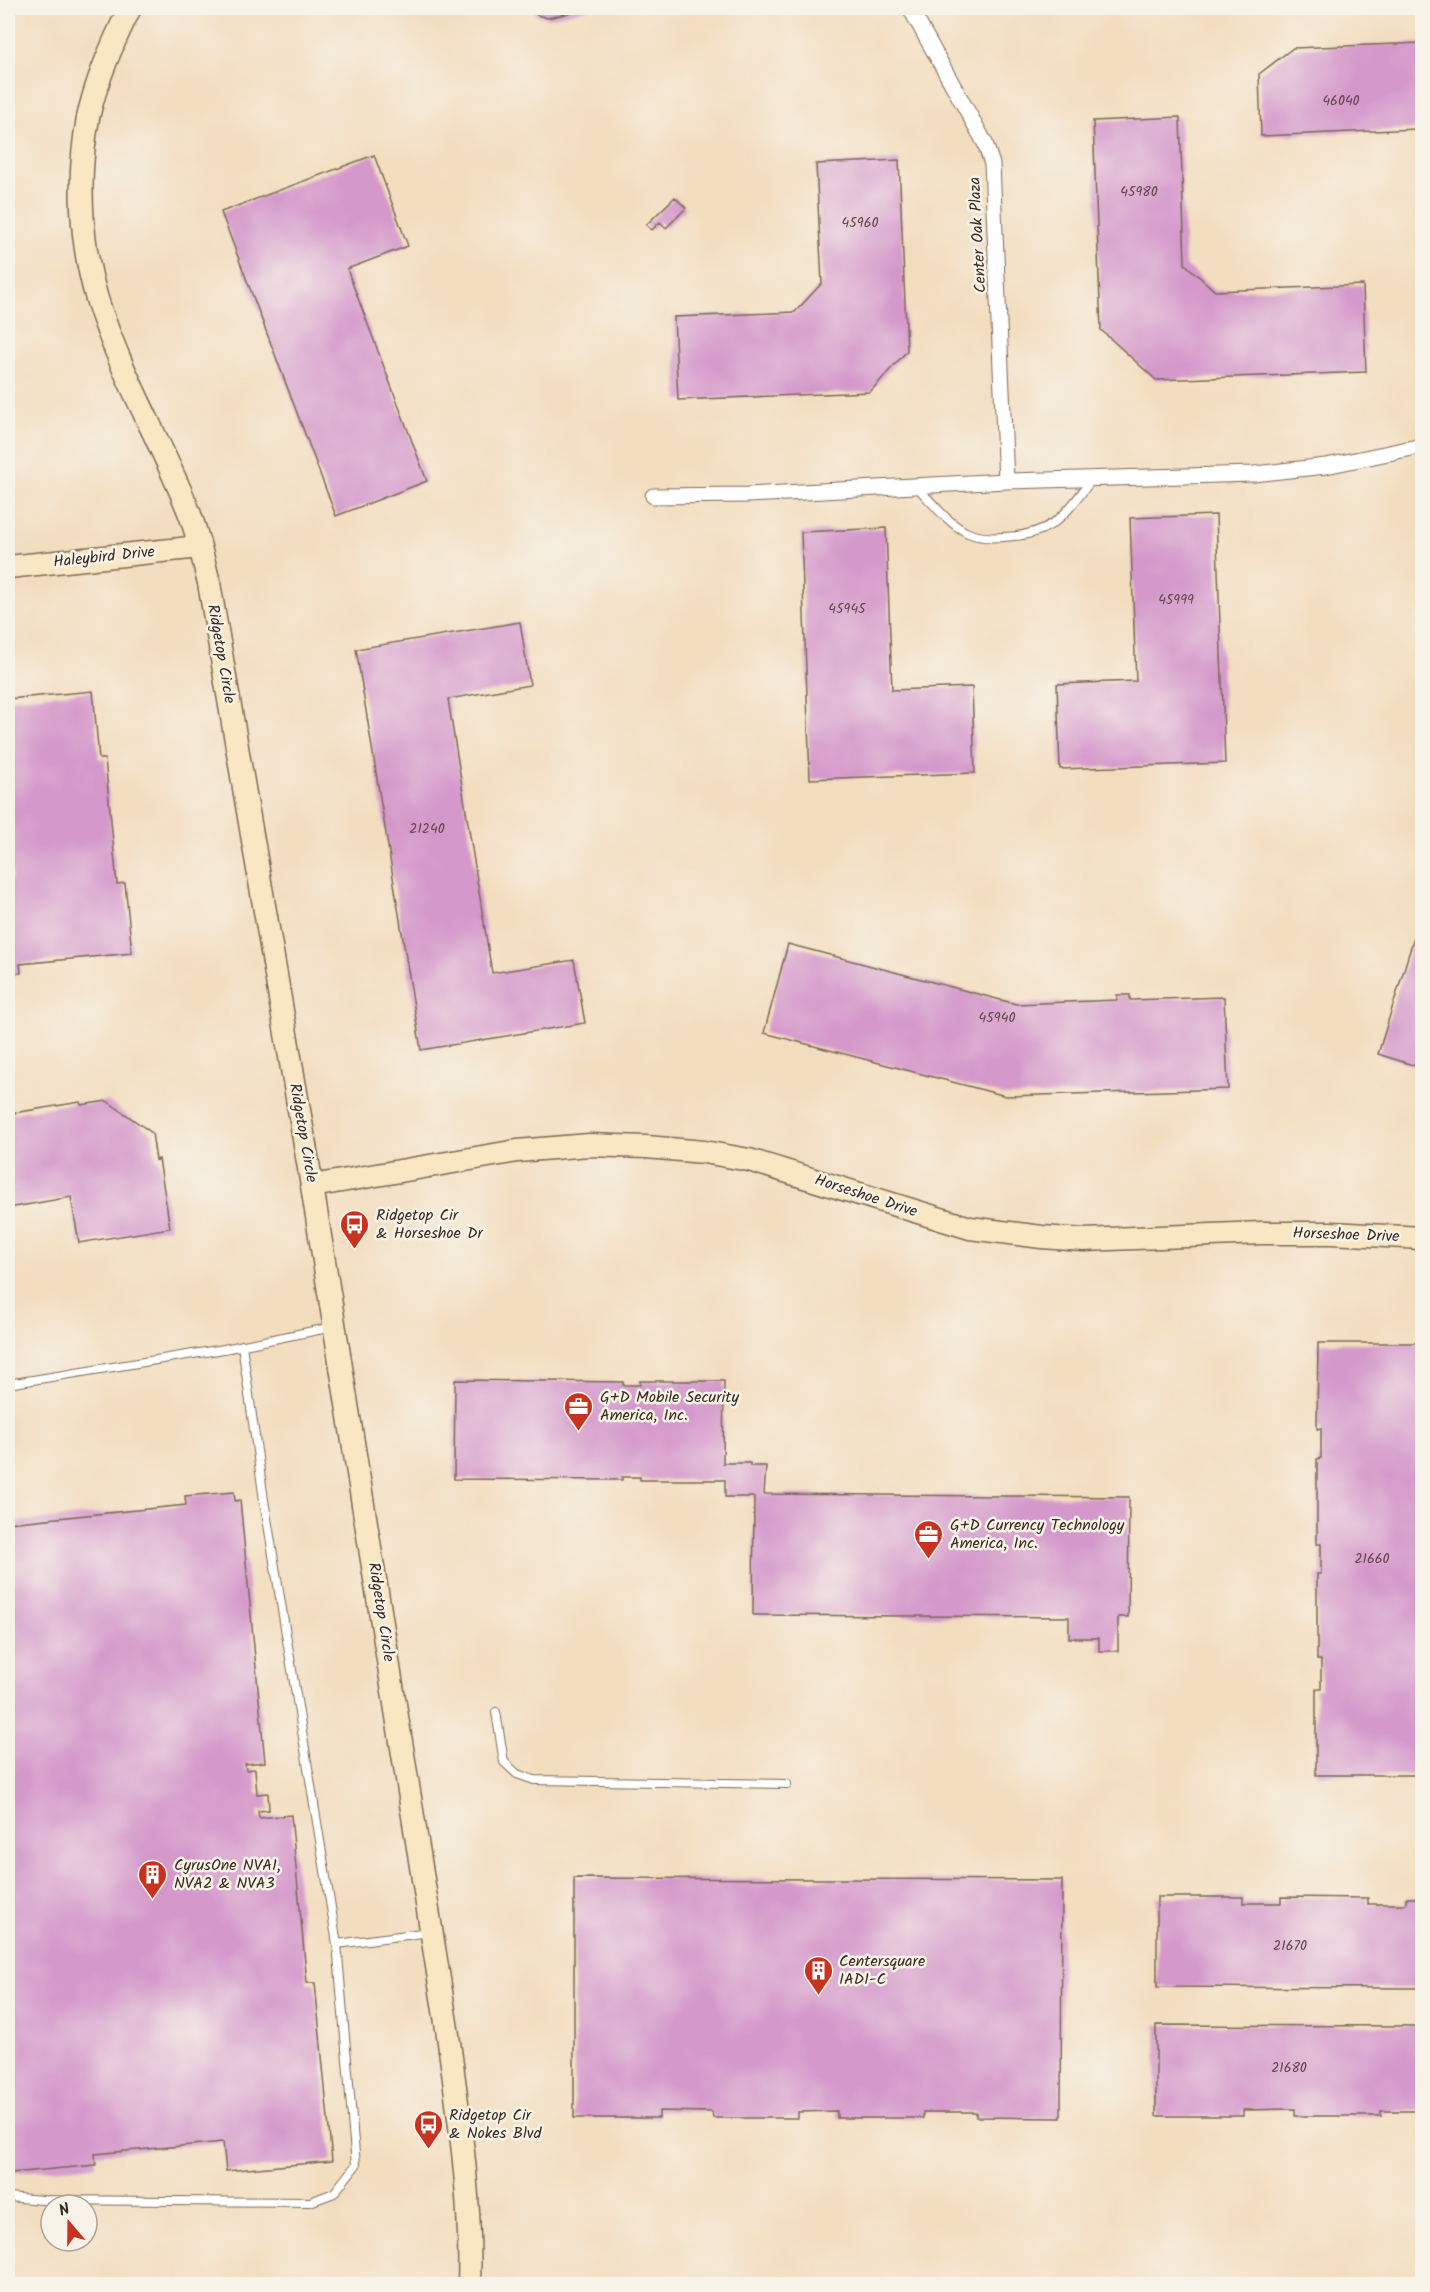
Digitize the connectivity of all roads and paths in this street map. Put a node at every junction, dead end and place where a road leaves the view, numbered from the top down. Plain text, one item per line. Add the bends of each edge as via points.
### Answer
1 (130, 8) edge
2 (910, 8) edge
3 (1422, 446) edge
4 (1092, 479) junction
5 (1006, 481) junction
6 (915, 485) junction
7 (653, 496) dead end
8 (200, 547) junction
9 (8, 567) edge
10 (312, 1186) junction
11 (1422, 1238) edge
12 (335, 1327) junction
13 (242, 1345) junction
14 (8, 1384) edge
15 (496, 1712) dead end
16 (787, 1784) dead end
17 (432, 1932) junction
18 (337, 1944) junction
19 (8, 2197) edge
20 (469, 2284) edge

1 - 8 street, Ridgetop Circle via 108,55 88,118 82,175 87,257 112,340 190,514
2 - 5 street, Center Oak Plaza via 986,143 992,164
3 - 4 street via 1326,466 1254,474
4 - 5 street
4 - 6 lane via 1074,503 1043,531 1024,537 996,538 967,533
5 - 6 street
6 - 7 street
8 - 9 street, Haleybird Drive
8 - 10 street, Ridgetop Circle
10 - 11 street, Horseshoe Drive via 517,1151 637,1146 749,1160 970,1228 1041,1237 1084,1240 1332,1233
10 - 12 street, Ridgetop Circle
12 - 13 lane
12 - 17 street, Ridgetop Circle
13 - 14 lane
13 - 18 lane
15 - 16 lane via 504,1762 517,1774 534,1780
17 - 18 lane
17 - 20 street, Ridgetop Circle via 461,2132
18 - 19 lane via 356,2165 334,2193 310,2202

